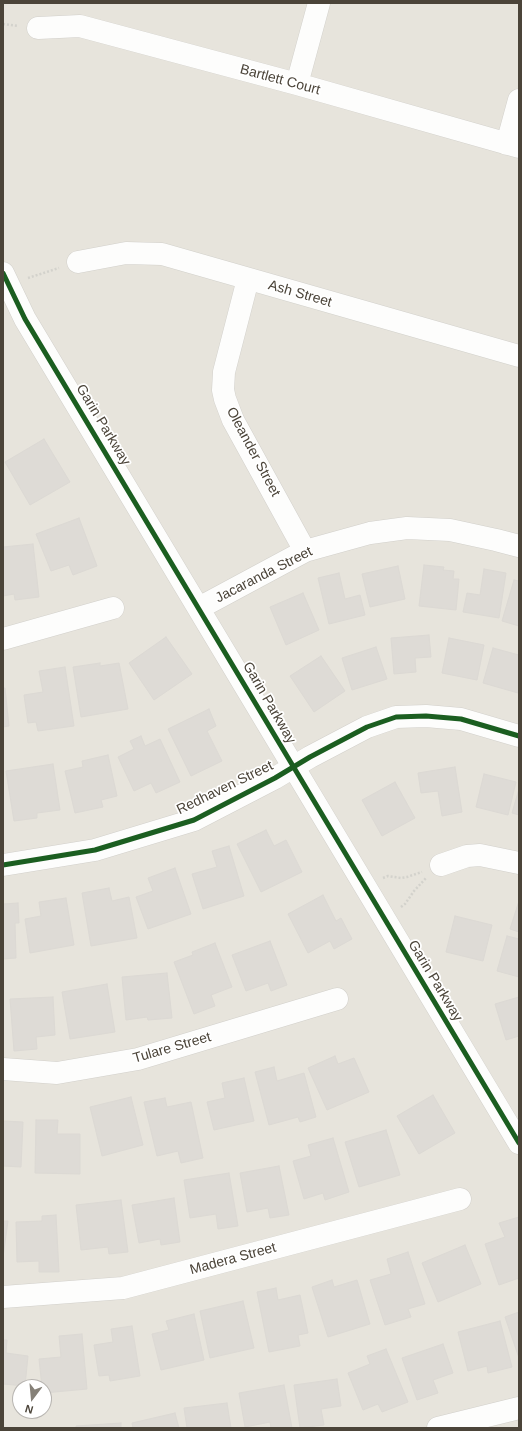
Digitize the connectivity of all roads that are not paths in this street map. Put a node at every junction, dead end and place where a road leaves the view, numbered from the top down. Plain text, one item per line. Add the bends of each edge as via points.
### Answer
1 (319, 3) edge
2 (38, 28) dead end
3 (297, 84) junction
4 (519, 100) edge
5 (513, 146) edge
6 (78, 262) road end
7 (6, 279) edge
8 (248, 279) junction
9 (519, 356) edge
10 (519, 546) edge
11 (306, 551) junction
12 (114, 608) dead end
13 (199, 608) junction
14 (3, 639) edge
15 (519, 736) edge
16 (293, 767) junction
17 (519, 863) edge
18 (3, 865) edge
19 (440, 866) road end
20 (337, 999) dead end
21 (3, 1069) edge
22 (519, 1143) edge
23 (460, 1199) dead end
24 (3, 1297) edge
25 (519, 1408) edge
26 (444, 1427) edge

1 - 3 street
2 - 3 street, Bartlett Court via 80,26
3 - 5 street, Bartlett Court
4 - 5 street
6 - 8 street, Ash Street via 126,253 162,254
7 - 13 street, Garin Parkway via 25,319
8 - 9 street, Ash Street
8 - 11 street, Oleander Street via 224,372 225,399 233,420
10 - 11 street, Jacaranda Street via 450,530 407,528 370,533
11 - 13 street, Jacaranda Street
12 - 14 street
13 - 16 street, Garin Parkway
15 - 16 street, Redhaven Street via 461,719 396,717 366,727
16 - 18 street, Redhaven Street via 194,820 95,850
16 - 22 street, Garin Parkway
17 - 19 street via 480,855 467,856
20 - 21 street, Tulare Street via 138,1059 57,1073
23 - 24 street, Madera Street via 123,1288
25 - 26 street

